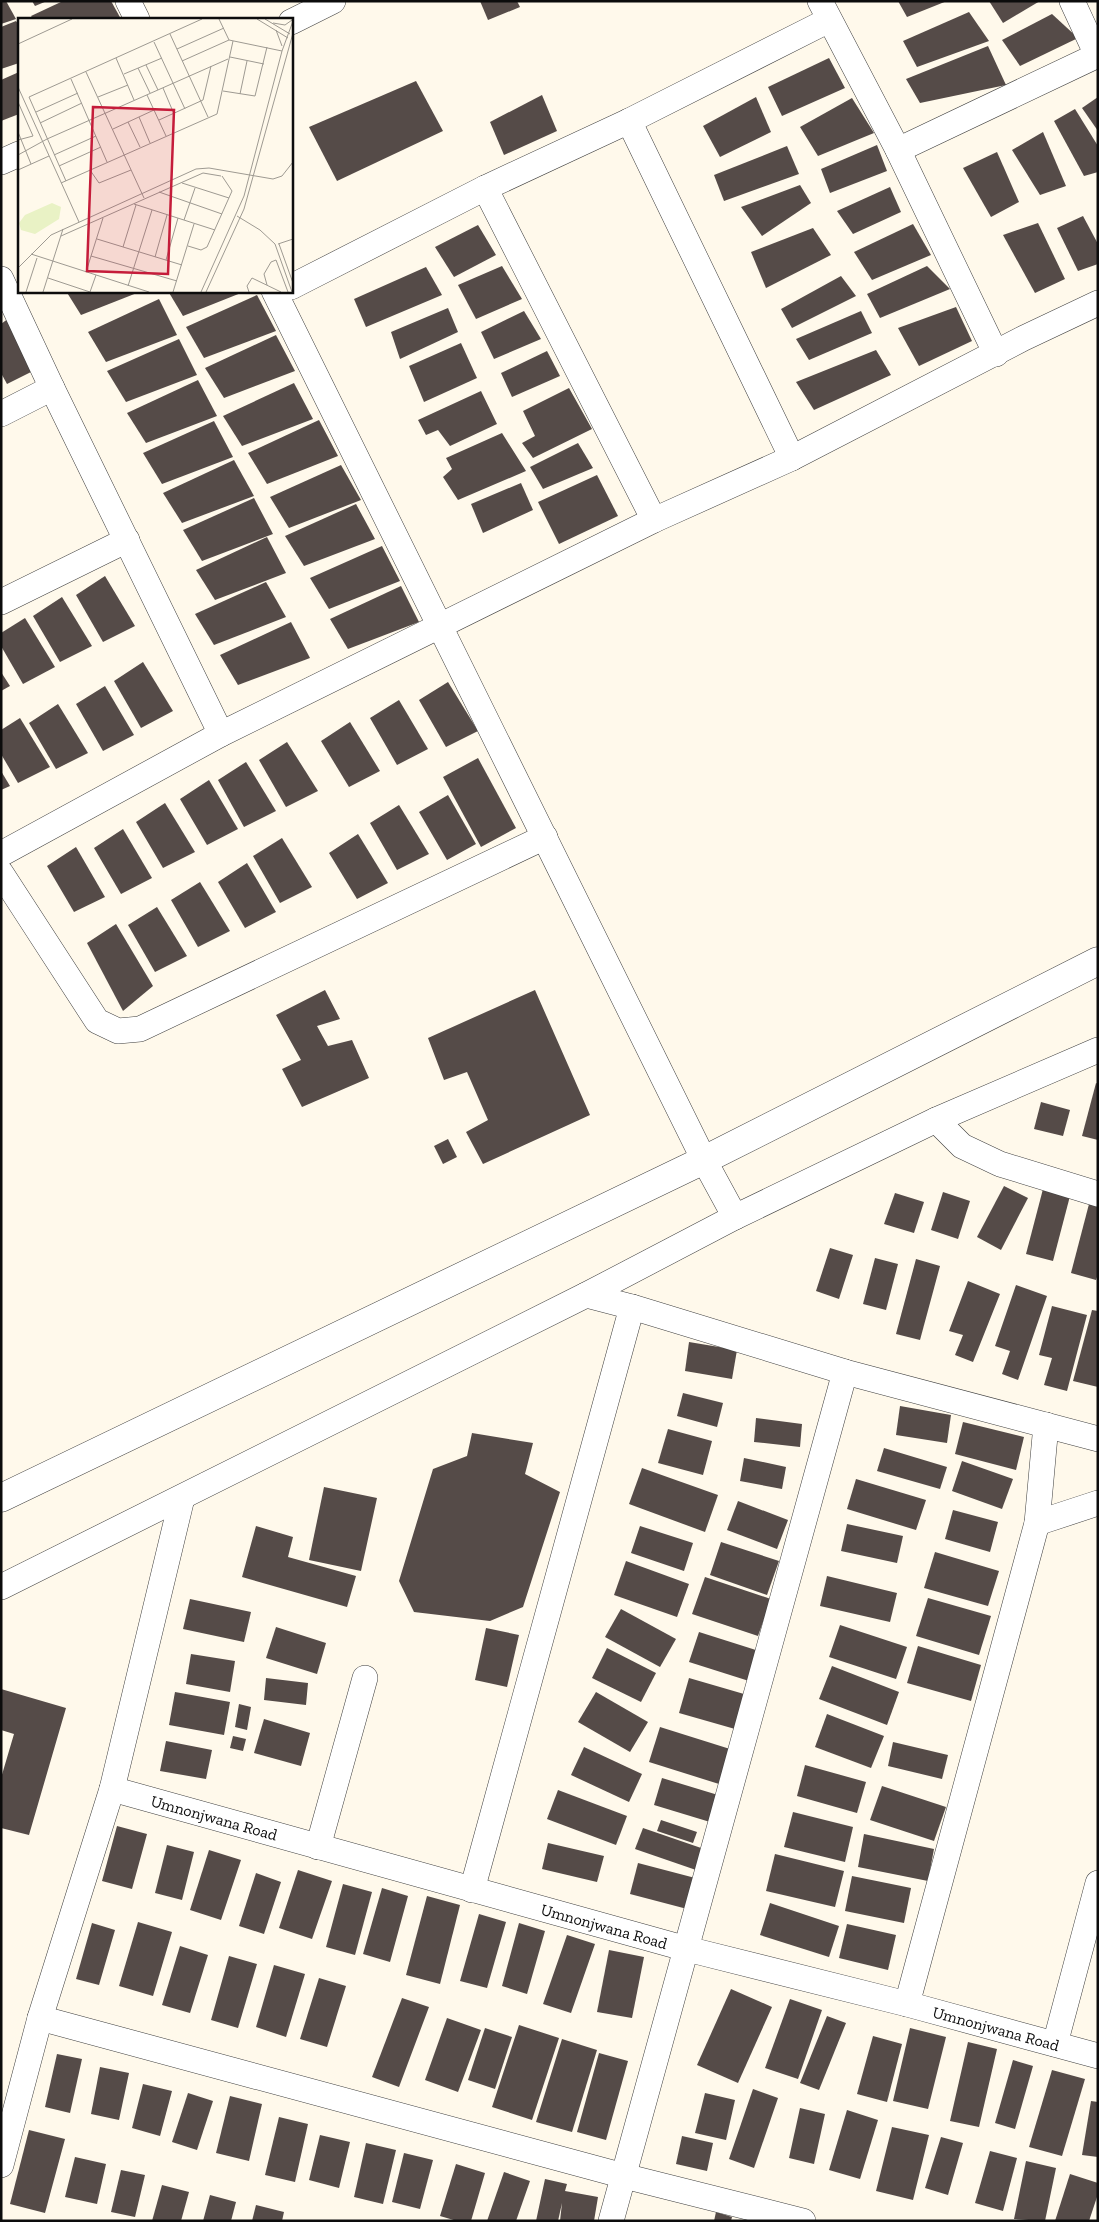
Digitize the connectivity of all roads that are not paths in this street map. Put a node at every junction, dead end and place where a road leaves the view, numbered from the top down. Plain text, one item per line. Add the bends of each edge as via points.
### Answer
1 (128, 1) edge
2 (333, 1) edge
3 (1072, 1) edge
4 (824, 11) edge
5 (136, 18) edge
6 (292, 22) edge
7 (1097, 55) edge
8 (629, 121) junction
9 (898, 150) junction
10 (18, 154) edge
11 (1, 162) edge
12 (484, 188) junction
13 (1, 279) edge
14 (292, 285) edge
15 (281, 292) edge
16 (1098, 303) edge
17 (996, 354) junction
18 (52, 388) junction
19 (1, 414) edge
20 (792, 458) junction
21 (654, 520) junction
22 (126, 540) junction
23 (1, 602) edge
24 (439, 625) junction
25 (221, 734) junction
26 (545, 837) junction
27 (1, 854) edge
28 (1, 872) edge
29 (1098, 961) edge
30 (1098, 1050) edge
31 (936, 1120) junction
32 (704, 1160) junction
33 (1098, 1194) edge
34 (735, 1217) junction
35 (586, 1295) junction
36 (632, 1307) junction
37 (845, 1372) junction
38 (1046, 1425) junction
39 (1098, 1439) edge
40 (1, 1498) edge
41 (182, 1498) junction
42 (1098, 1503) edge
43 (1037, 1524) junction
44 (1, 1587) edge
45 (365, 1678) dead end
46 (112, 1788) junction
47 (318, 1846) junction
48 (1098, 1883) edge
49 (472, 1890) junction
50 (687, 1949) junction
51 (906, 2004) junction
52 (40, 2018) junction
53 (1055, 2044) junction
54 (1098, 2056) edge
55 (1, 2165) edge
56 (624, 2176) junction
57 (611, 2221) edge
58 (803, 2221) edge

1 - 5 street
2 - 6 street
3 - 7 street
4 - 8 street
4 - 9 street
7 - 9 street
8 - 12 street
8 - 20 street
9 - 17 street
10 - 11 street
12 - 14 street
12 - 21 street
13 - 18 street
15 - 24 street
16 - 17 street
17 - 20 street
18 - 19 street
18 - 22 street
20 - 21 street
21 - 24 street
22 - 23 street
22 - 25 street
24 - 25 street
24 - 26 street
25 - 27 street
26 - 28 street via 140,1029 118,1031 97,1021
26 - 32 street
29 - 32 street
30 - 31 street
31 - 33 street via 962,1146 1000,1164
31 - 34 street
32 - 34 street
32 - 40 street
34 - 35 street
35 - 36 street
35 - 41 street
36 - 37 street
36 - 49 street
37 - 38 street
37 - 50 street
38 - 39 street
38 - 43 street
41 - 44 street
41 - 46 street
42 - 43 street
43 - 51 street
45 - 47 street
46 - 47 street, Umnonjwana Road
46 - 52 street
47 - 49 street, Umnonjwana Road
48 - 53 street
49 - 50 street, Umnonjwana Road
50 - 51 street, Umnonjwana Road
50 - 56 street
51 - 53 street, Umnonjwana Road
52 - 55 street
52 - 56 street
53 - 54 street, Umnonjwana Road
56 - 57 street
56 - 58 street

